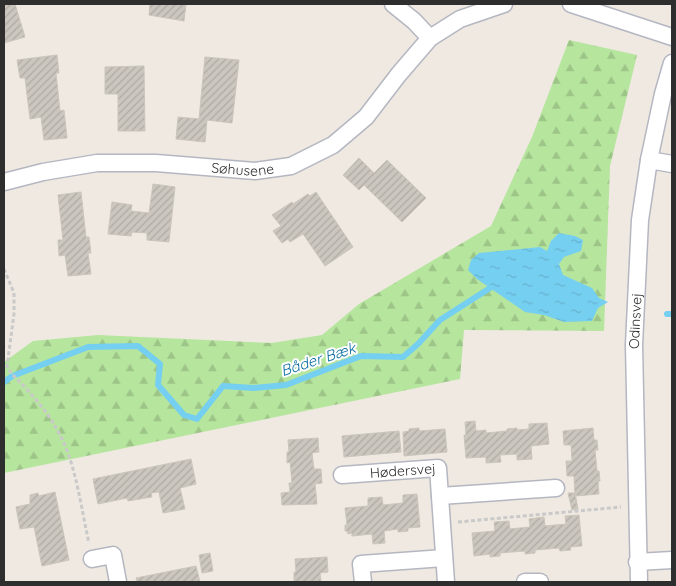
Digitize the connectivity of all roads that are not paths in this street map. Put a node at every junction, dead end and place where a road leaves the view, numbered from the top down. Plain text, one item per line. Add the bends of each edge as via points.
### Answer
1 (393, 4) edge
2 (504, 4) edge
3 (570, 4) edge
4 (430, 38) junction
5 (672, 38) edge
6 (672, 63) edge
7 (648, 160) junction
8 (672, 164) edge
9 (4, 182) edge
10 (342, 475) dead end
11 (556, 488) dead end
12 (440, 496) junction
13 (92, 558) road end
14 (444, 558) junction
15 (672, 560) edge
16 (638, 562) junction
17 (118, 582) edge
18 (362, 582) edge
19 (446, 582) edge
20 (525, 582) edge
21 (540, 582) edge
22 (639, 582) edge

1 - 4 street
2 - 4 street, Søhusene via 460,19
3 - 5 street
4 - 9 street, Søhusene via 366,118 333,145 292,166 256,171 156,163 97,163
6 - 7 street, Odinsvej
7 - 8 street
7 - 16 street, Odinsvej via 640,220 634,344
10 - 12 street, Hødersvej via 438,468
11 - 12 street, Hødersvej
12 - 14 street, Hødersvej
13 - 17 street via 113,555
14 - 18 street via 361,564
14 - 19 street, Hødersvej
15 - 16 street
16 - 22 street, Odinsvej
20 - 21 street

